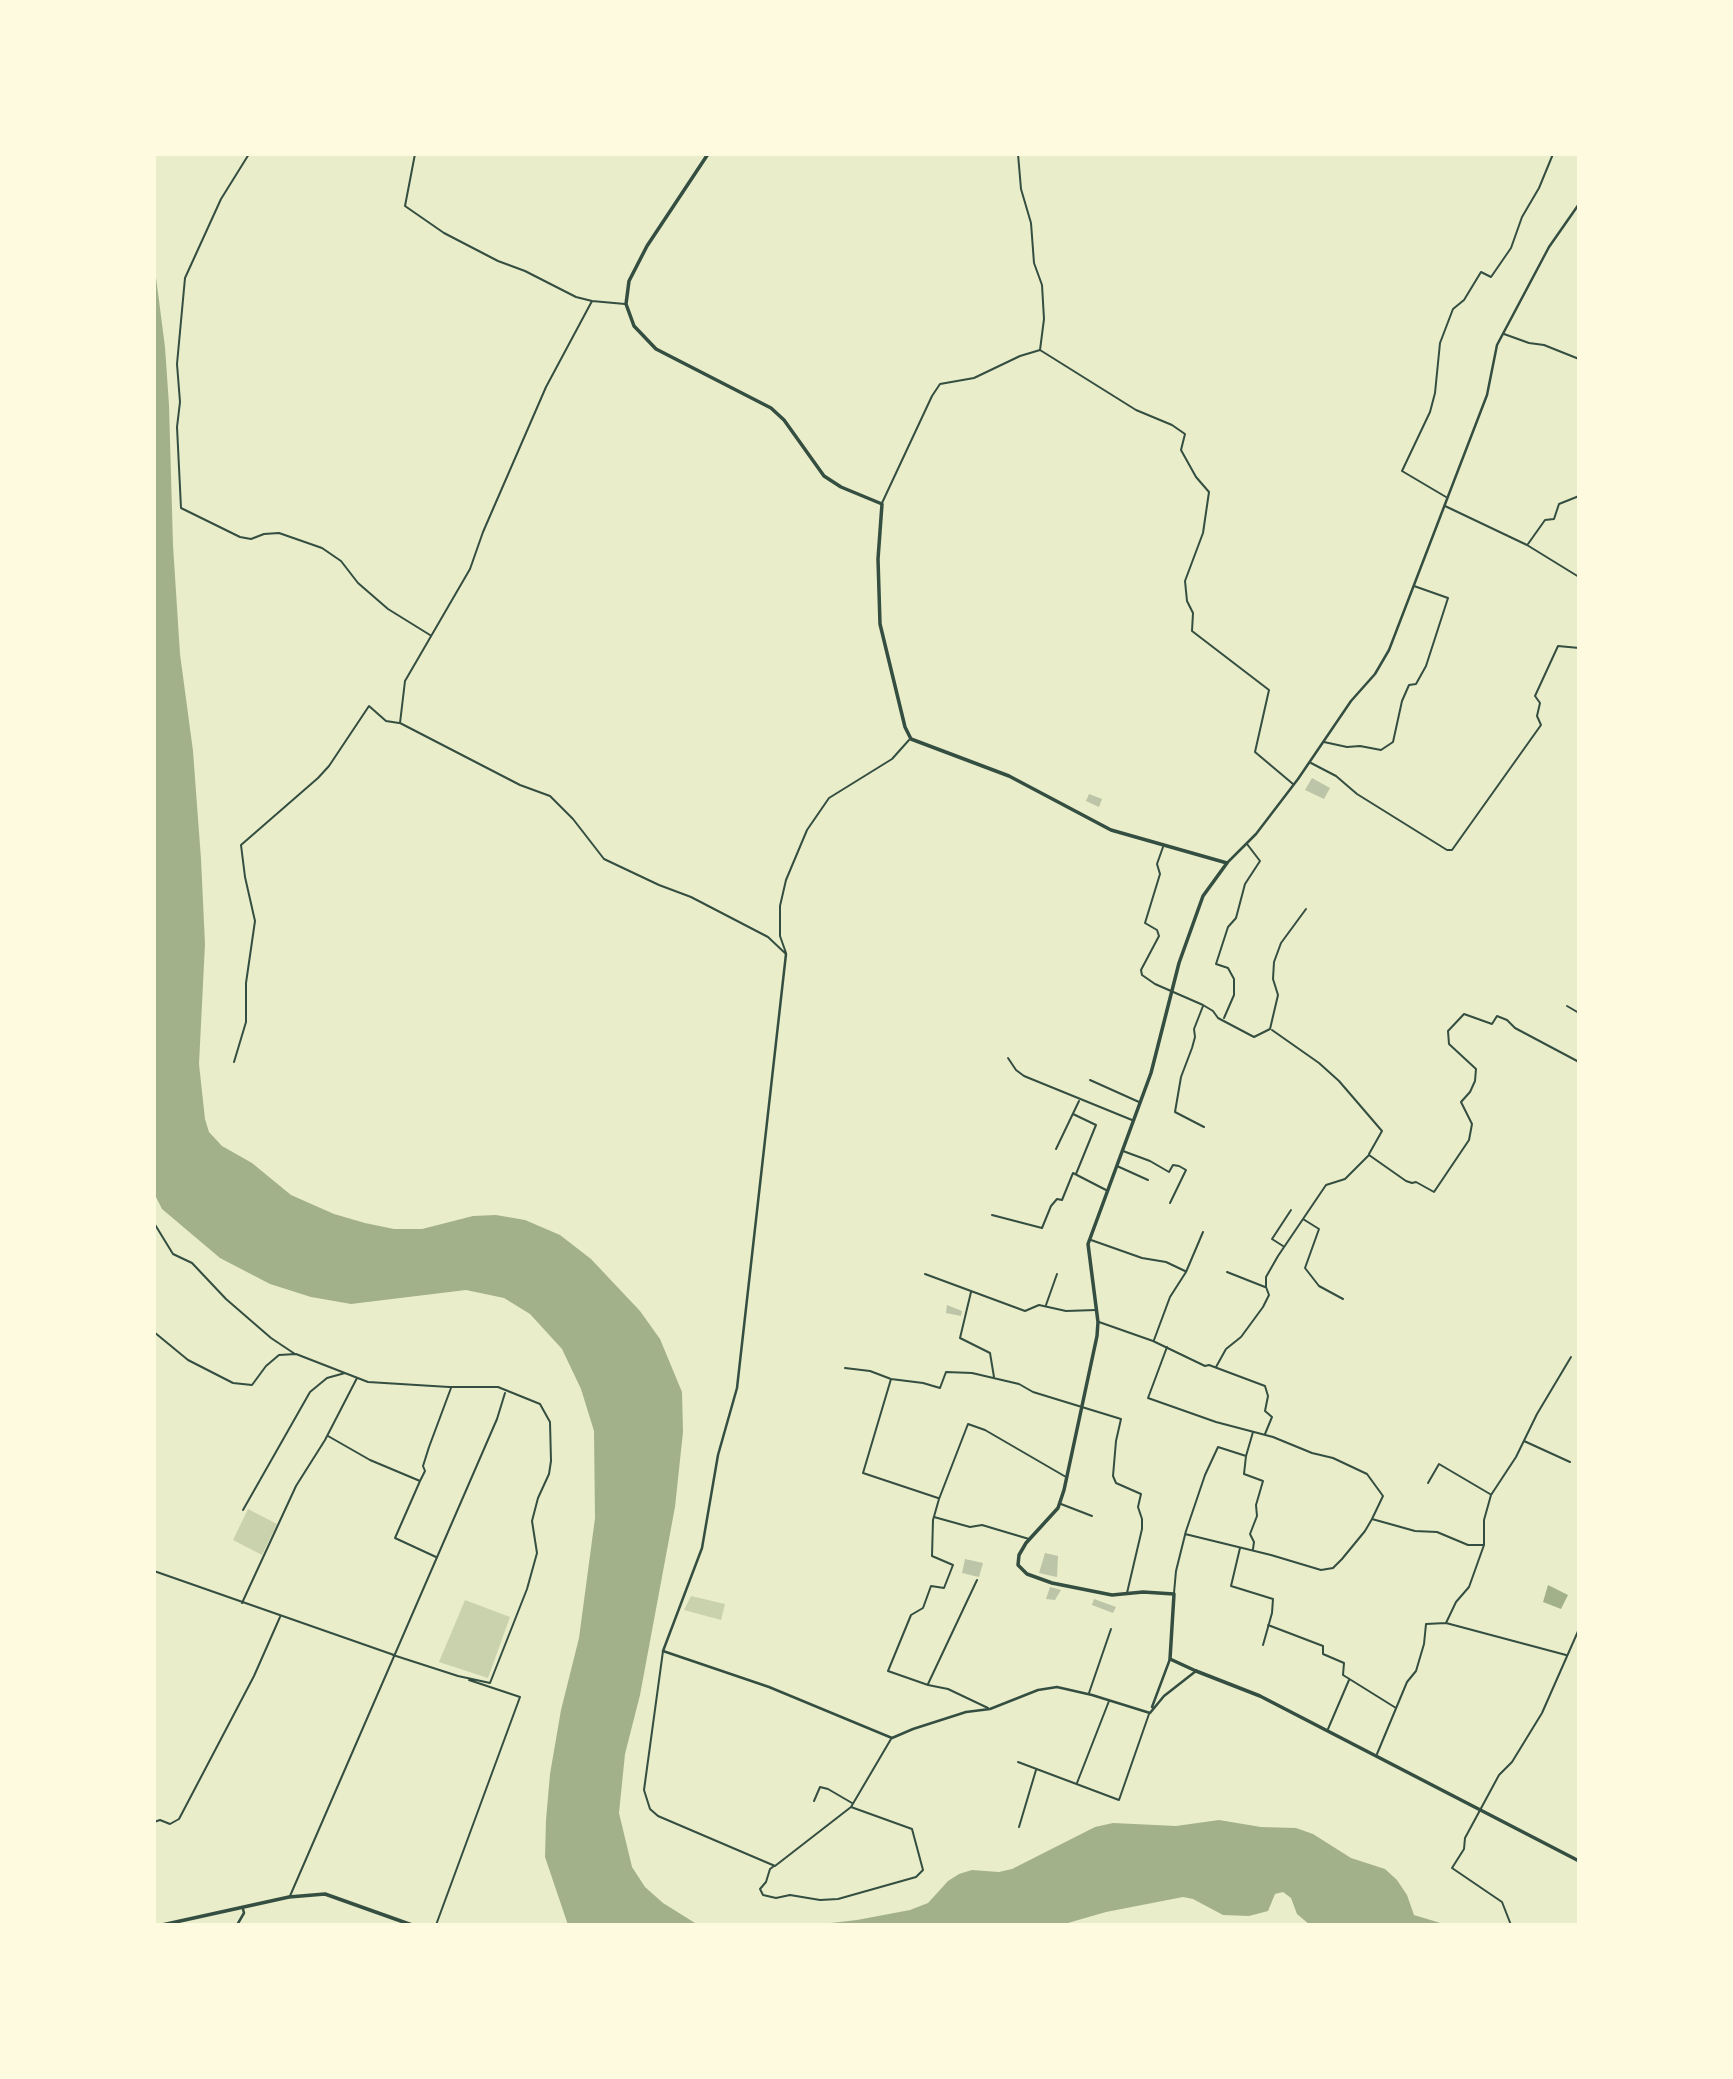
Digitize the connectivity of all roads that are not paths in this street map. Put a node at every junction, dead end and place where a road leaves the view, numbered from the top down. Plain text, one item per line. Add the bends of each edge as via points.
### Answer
1 (249, 154) edge
2 (415, 154) edge
3 (708, 154) edge
4 (1018, 154) edge
5 (1553, 154) edge
6 (1579, 204) edge
7 (592, 301) junction
8 (626, 304) junction
9 (1503, 334) junction
10 (1040, 350) junction
11 (1579, 359) edge
12 (1579, 496) edge
13 (1447, 498) junction
14 (882, 504) junction
15 (1444, 505) junction
16 (1527, 545) junction
17 (1579, 577) edge
18 (1413, 586) junction
19 (431, 636) junction
20 (1579, 648) edge
21 (400, 723) junction
22 (911, 739) junction
23 (1324, 742) junction
24 (1310, 762) junction
25 (1294, 785) junction
26 (1247, 844) junction
27 (1163, 845) junction
28 (1227, 863) junction
29 (1306, 909) dead end
30 (786, 954) junction
31 (1172, 992) junction
32 (1203, 1005) junction
33 (1567, 1006) dead end
34 (1579, 1013) edge
35 (1224, 1020) junction
36 (1270, 1029) junction
37 (1009, 1058) dead end
38 (234, 1062) dead end
39 (1579, 1062) edge
40 (1090, 1080) dead end
41 (1080, 1100) junction
42 (1140, 1102) junction
43 (1073, 1115) junction
44 (1133, 1121) junction
45 (1204, 1127) dead end
46 (1056, 1149) dead end
47 (1122, 1150) junction
48 (1369, 1154) junction
49 (1116, 1166) junction
50 (1076, 1174) junction
51 (1148, 1180) dead end
52 (1107, 1190) junction
53 (1170, 1203) dead end
54 (1291, 1210) dead end
55 (992, 1215) dead end
56 (1303, 1219) junction
57 (154, 1223) edge
58 (1203, 1232) dead end
59 (1090, 1240) junction
60 (1283, 1247) junction
61 (1186, 1272) junction
62 (1227, 1272) dead end
63 (925, 1274) dead end
64 (1057, 1275) dead end
65 (1266, 1287) junction
66 (971, 1291) junction
67 (1343, 1299) dead end
68 (1045, 1306) junction
69 (1097, 1310) junction
70 (1098, 1322) junction
71 (154, 1332) edge
72 (1153, 1341) junction
73 (1167, 1348) junction
74 (296, 1354) junction
75 (1571, 1357) dead end
76 (1216, 1367) junction
77 (845, 1368) dead end
78 (346, 1372) junction
79 (358, 1377) junction
80 (994, 1378) junction
81 (891, 1379) junction
82 (451, 1387) junction
83 (506, 1391) junction
84 (1082, 1406) junction
85 (1254, 1431) junction
86 (1265, 1434) junction
87 (328, 1436) junction
88 (1524, 1440) junction
89 (1246, 1456) junction
90 (1570, 1462) dead end
91 (1067, 1477) junction
92 (420, 1482) junction
93 (1428, 1483) dead end
94 (1491, 1495) junction
95 (939, 1499) junction
96 (1060, 1504) junction
97 (243, 1510) dead end
98 (1092, 1516) dead end
99 (934, 1517) junction
100 (1372, 1519) junction
101 (1185, 1534) junction
102 (1030, 1539) junction
103 (1484, 1545) junction
104 (1240, 1547) junction
105 (1252, 1550) junction
106 (437, 1557) junction
107 (154, 1571) edge
108 (976, 1580) dead end
109 (1127, 1594) junction
110 (1174, 1594) junction
111 (242, 1603) junction
112 (280, 1616) junction
113 (1447, 1623) junction
114 (1269, 1625) junction
115 (1111, 1629) dead end
116 (1579, 1629) edge
117 (1263, 1645) dead end
118 (663, 1651) junction
119 (393, 1655) junction
120 (1568, 1655) junction
121 (1170, 1659) junction
122 (1196, 1671) junction
123 (1350, 1679) junction
124 (928, 1685) junction
125 (1089, 1694) junction
126 (1109, 1700) junction
127 (1397, 1708) junction
128 (990, 1709) junction
129 (1150, 1713) junction
130 (1328, 1730) junction
131 (892, 1738) junction
132 (1376, 1755) junction
133 (1018, 1762) dead end
134 (1036, 1769) junction
135 (1077, 1783) junction
136 (814, 1801) dead end
137 (852, 1805) junction
138 (1480, 1809) junction
139 (154, 1822) edge
140 (1019, 1827) dead end
141 (1579, 1861) edge
142 (775, 1866) junction
143 (289, 1897) junction
144 (243, 1909) junction
145 (162, 1925) edge
146 (237, 1925) edge
147 (412, 1925) edge
148 (436, 1925) edge
149 (1511, 1925) edge

1 - 19 street via 221,199 185,278 177,363 181,508 240,537 279,533 323,548 388,609
2 - 7 street via 405,206 489,256
3 - 8 main road via 648,246 629,281
4 - 10 street via 1034,263 1042,285
5 - 13 street via 1511,248 1491,277 1481,272 1464,300 1452,309 1440,343 1430,412 1402,471
6 - 9 street via 1549,247
7 - 8 street
7 - 19 street via 546,387 470,569
8 - 14 main road via 634,326 656,349 771,408 824,476
9 - 11 street
9 - 13 street via 1496,345 1487,395
10 - 14 street via 974,378 940,384
10 - 25 street via 1136,410 1185,434 1181,450 1209,492 1203,533 1185,582 1193,613 1192,631 1269,690 1255,752
12 - 16 street via 1559,504 1554,519 1545,520
13 - 15 street
14 - 22 main road via 880,624
15 - 16 street
15 - 18 street
16 - 17 street
18 - 23 street via 1389,650
18 - 23 street via 1448,598 1426,666 1402,701 1393,742 1381,750
19 - 21 street via 405,681
20 - 24 street via 1558,646 1535,696 1541,725 1452,850
21 - 30 street via 550,796 604,859 768,937
21 - 38 street via 386,721 369,706 329,766 241,845 255,921 246,1022
22 - 27 main road via 1009,776 1111,831
22 - 30 street via 892,759 828,798 807,830 780,906 780,936
23 - 24 street
24 - 25 street
25 - 26 street
26 - 28 street
26 - 35 street via 1260,861 1245,884 1216,964 1228,968 1234,979 1234,995
27 - 28 main road
27 - 31 street via 1157,864 1160,874 1145,923 1157,930 1158,936 1140,970
28 - 31 main road via 1203,896
29 - 36 street via 1274,962 1278,995
30 - 118 street via 737,1388 718,1455 702,1548
31 - 32 street
31 - 42 main road
32 - 35 street
32 - 45 street via 1175,1112
33 - 34 street
35 - 36 street via 1254,1037
36 - 48 street via 1339,1081 1382,1131
37 - 41 street via 1024,1076
39 - 48 street via 1507,1020 1497,1016 1492,1024 1464,1014 1448,1031 1449,1044 1476,1069 1475,1081 1461,1102 1472,1124 1463,1150 1434,1192 1406,1181
40 - 42 street
41 - 43 street
41 - 44 street
42 - 44 main road
43 - 46 street
43 - 50 street via 1096,1125
44 - 47 main road
47 - 49 main road
47 - 53 street via 1169,1172 1172,1165 1186,1170
48 - 56 street via 1345,1179 1326,1185
49 - 51 street
49 - 52 main road
50 - 52 street
50 - 55 street via 1062,1200 1051,1206 1042,1228
52 - 59 main road
54 - 60 street via 1272,1239
56 - 60 street
56 - 67 street via 1319,1229 1305,1268 1319,1286
57 - 74 street via 173,1254 192,1263 234,1307
58 - 61 street
59 - 61 street
59 - 69 main road
60 - 65 street via 1266,1277
61 - 72 street via 1170,1297
62 - 65 street
63 - 66 street
64 - 68 street
65 - 76 street via 1269,1295 1263,1307
66 - 68 street via 1025,1311
66 - 80 street via 960,1338 990,1353
68 - 69 street
69 - 70 main road
70 - 72 street
70 - 84 main road
71 - 74 street via 188,1360 233,1383 252,1385 279,1355
72 - 73 street
73 - 76 street
73 - 85 street via 1148,1398
74 - 78 street
75 - 88 street
76 - 86 street via 1265,1386 1265,1411 1272,1417
77 - 81 street
78 - 79 street
78 - 97 street via 327,1378 310,1392
79 - 82 street via 369,1382
79 - 87 street
80 - 81 street via 946,1372 940,1388
80 - 84 street
81 - 95 street via 863,1473
82 - 83 street
82 - 92 street
83 - 106 street
83 - 119 street via 540,1404 550,1422 551,1461 532,1521 537,1553 490,1684
84 - 91 main road
84 - 109 street via 1121,1419 1113,1476 1116,1483 1141,1494 1142,1529
85 - 86 street
85 - 89 street
86 - 100 street via 1367,1474 1382,1496
87 - 92 street
87 - 111 street via 296,1486
88 - 90 street
88 - 94 street
89 - 101 street via 1218,1447
89 - 105 street via 1244,1474 1263,1481 1250,1534
91 - 95 street via 968,1424
91 - 96 main road
92 - 106 street via 394,1538
93 - 94 street via 1439,1464
94 - 103 street
95 - 99 street
96 - 98 street
96 - 102 main road
99 - 102 street
99 - 124 street via 932,1556 953,1565 944,1588 932,1586 923,1608 911,1615 888,1671
100 - 103 street via 1437,1532 1468,1545
100 - 105 street via 1333,1567 1321,1570
101 - 104 street
101 - 110 street
102 - 109 main road via 1018,1565 1027,1574 1112,1595
103 - 113 street via 1469,1587
104 - 105 street
104 - 114 street via 1231,1586 1273,1599
106 - 119 street
107 - 111 street
108 - 124 street
109 - 110 main road
110 - 121 main road
111 - 112 street
112 - 119 street
112 - 139 street via 179,1819 170,1824
113 - 120 street
113 - 127 street via 1426,1624 1416,1671
114 - 117 street
114 - 123 street via 1323,1646 1323,1654 1344,1663 1343,1675
115 - 125 street
116 - 120 street
118 - 131 street via 769,1687
118 - 142 street via 644,1790 650,1809
119 - 143 street
119 - 148 street via 520,1697
120 - 138 street via 1533,1729
121 - 122 main road
121 - 129 street
122 - 129 street
122 - 130 main road
123 - 127 street
123 - 130 street
124 - 128 street via 956,1692
125 - 126 street
125 - 128 street via 1057,1687
126 - 129 street
126 - 135 street
127 - 132 street
128 - 131 street via 966,1712
129 - 135 street via 1119,1800
130 - 132 main road
131 - 137 street
132 - 138 main road
133 - 134 street
134 - 135 street
134 - 140 street
136 - 137 street via 820,1787
137 - 142 street
137 - 142 street via 912,1829 923,1870 916,1877 838,1899 776,1898 763,1895 760,1889
138 - 141 main road
138 - 149 street via 1452,1868 1502,1902
143 - 144 main road
143 - 147 main road via 325,1894
144 - 145 main road
144 - 146 street

